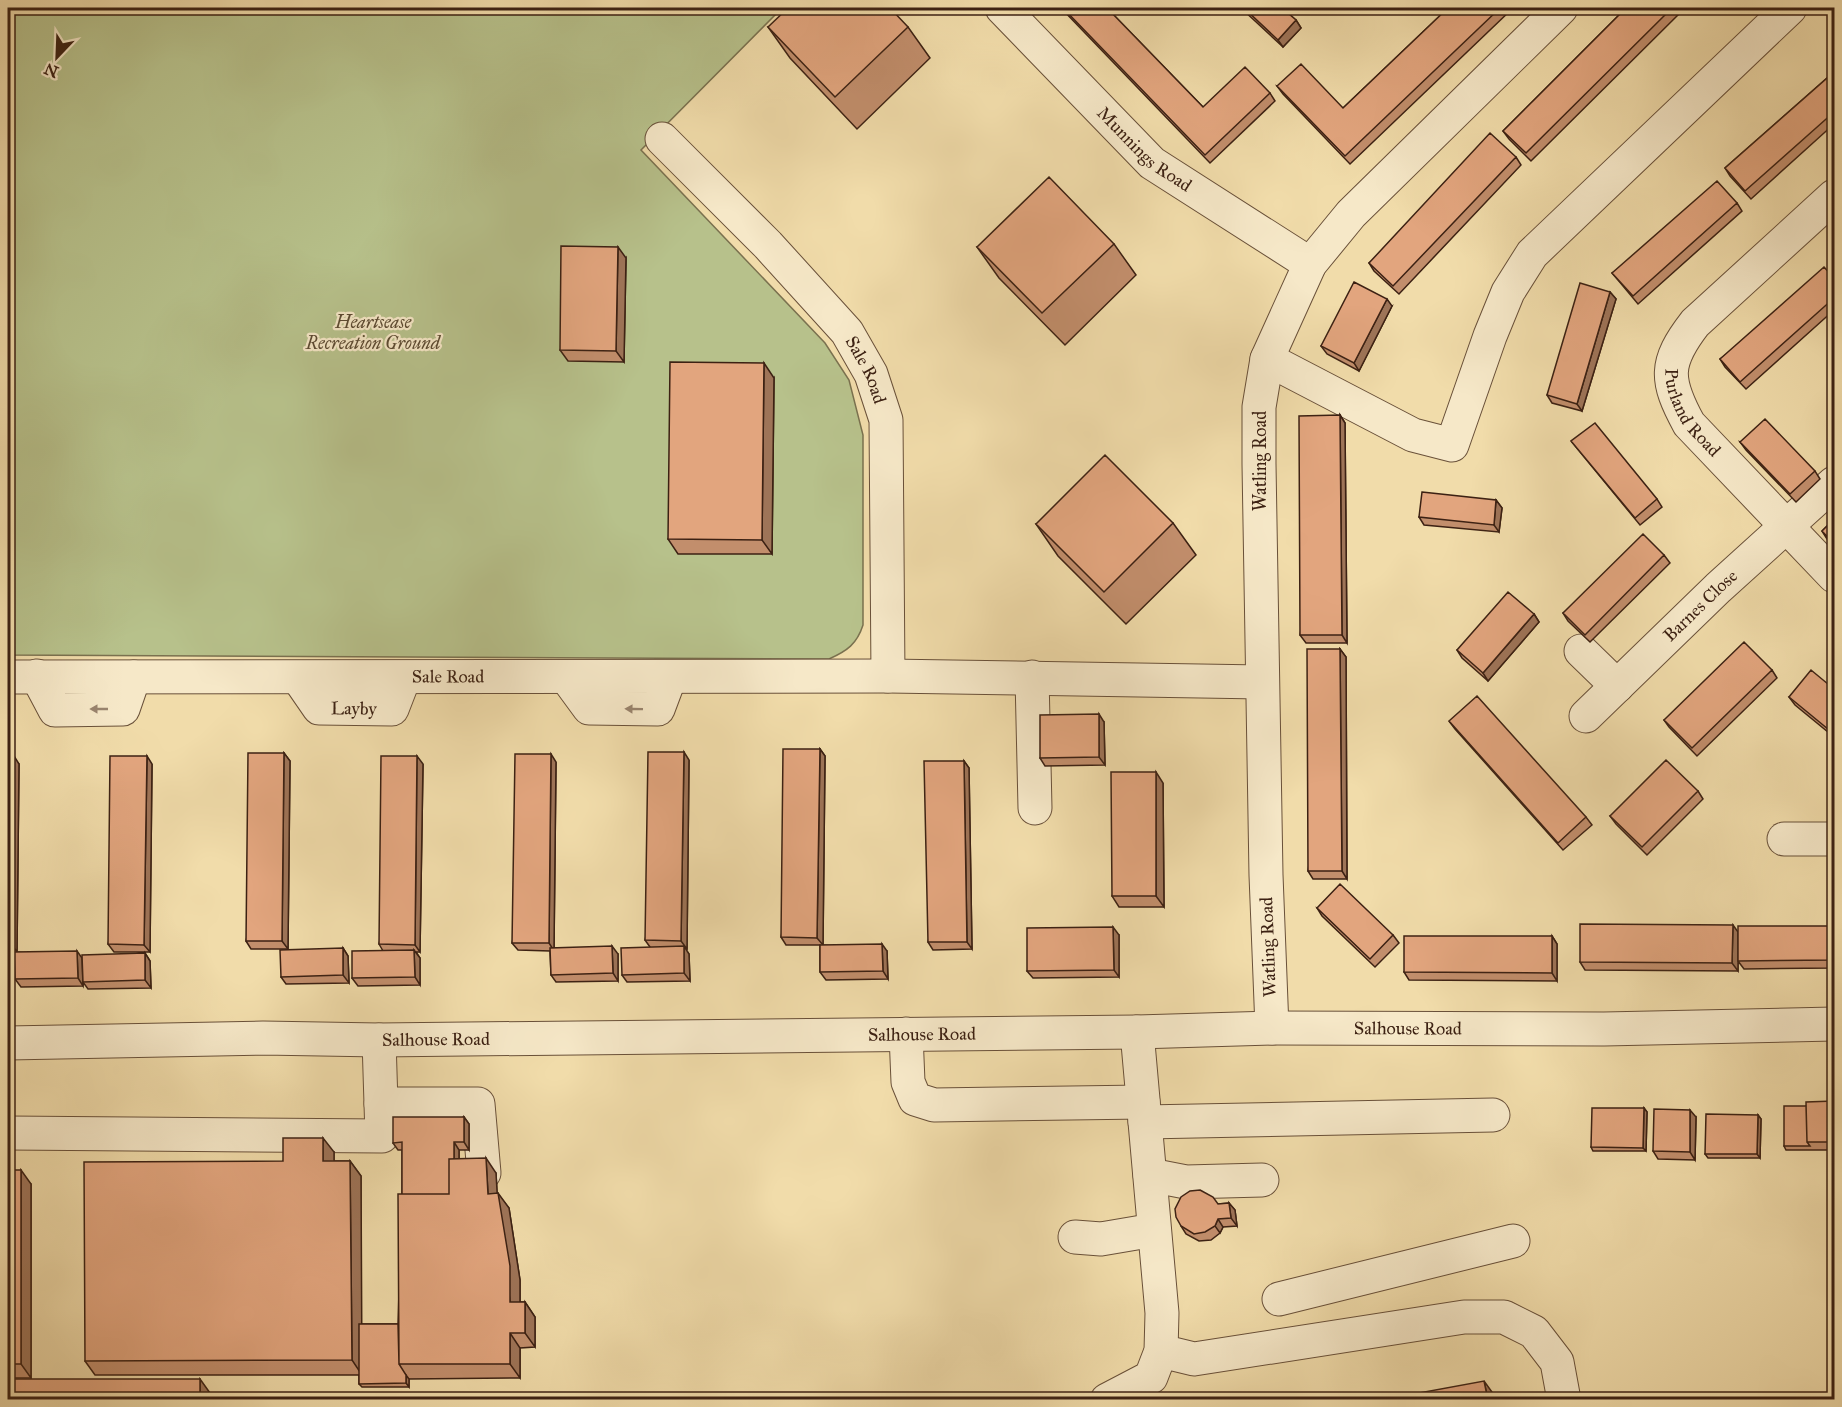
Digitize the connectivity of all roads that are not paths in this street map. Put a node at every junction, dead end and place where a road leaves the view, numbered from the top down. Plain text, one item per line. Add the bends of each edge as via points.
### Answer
1 (1002, 8) edge
2 (1561, 8) edge
3 (1790, 8) edge
4 (662, 139) dead end
5 (1834, 196) edge
6 (1310, 264) junction
7 (1267, 359) junction
8 (1834, 483) edge
9 (1785, 525) junction
10 (1834, 576) edge
11 (1581, 651) dead end
12 (888, 676) junction
13 (22, 677) edge
14 (1032, 677) junction
15 (1262, 682) junction
16 (1617, 686) junction
17 (1586, 716) dead end
18 (1035, 808) dead end
19 (1784, 839) dead end
20 (1834, 839) edge
21 (1834, 1024) edge
22 (1272, 1028) junction
23 (1137, 1032) junction
24 (906, 1034) junction
25 (379, 1040) junction
26 (8, 1043) edge
27 (381, 1104) junction
28 (1144, 1112) junction
29 (1493, 1115) dead end
30 (8, 1132) edge
31 (484, 1173) edge
32 (1150, 1175) junction
33 (1262, 1180) dead end
34 (1154, 1230) junction
35 (1075, 1237) dead end
36 (1513, 1241) dead end
37 (1279, 1299) dead end
38 (1161, 1351) junction
39 (1107, 1400) edge
40 (1564, 1400) edge

1 - 6 street, Munnings Road via 1152,164
2 - 6 street, Watling Road via 1351,214
3 - 7 street via 1532,254 1508,292 1452,445 1413,435
4 - 12 street, Sale Road via 768,245 847,332 871,374 886,420
5 - 9 street, Purland Road via 1695,323 1678,345 1671,370 1674,397 1689,424
6 - 7 street, Watling Road
7 - 15 street, Watling Road via 1259,406
8 - 9 street, Barnes Close
9 - 10 street, Purland Road
9 - 16 street, Barnes Close
11 - 16 street
12 - 13 street, Sale Road
12 - 14 street, Sale Road
14 - 15 street, Sale Road
14 - 18 street
15 - 22 street, Watling Road
16 - 17 street, Barnes Close
19 - 20 street
21 - 22 street, Salhouse Road via 1604,1029
22 - 23 street, Salhouse Road
23 - 24 street, Salhouse Road
23 - 28 street
24 - 25 street, Salhouse Road
24 - 28 street via 908,1082 915,1099 934,1105
25 - 26 street, Salhouse Road
25 - 27 street
27 - 30 street via 382,1136
27 - 31 street via 478,1104
28 - 29 street
28 - 32 street
32 - 33 street via 1186,1182
32 - 34 street
34 - 35 street via 1101,1239
34 - 38 street via 1162,1313
36 - 37 street
38 - 39 street via 1151,1377
38 - 40 street via 1194,1359 1464,1317 1504,1317 1534,1332 1557,1362

